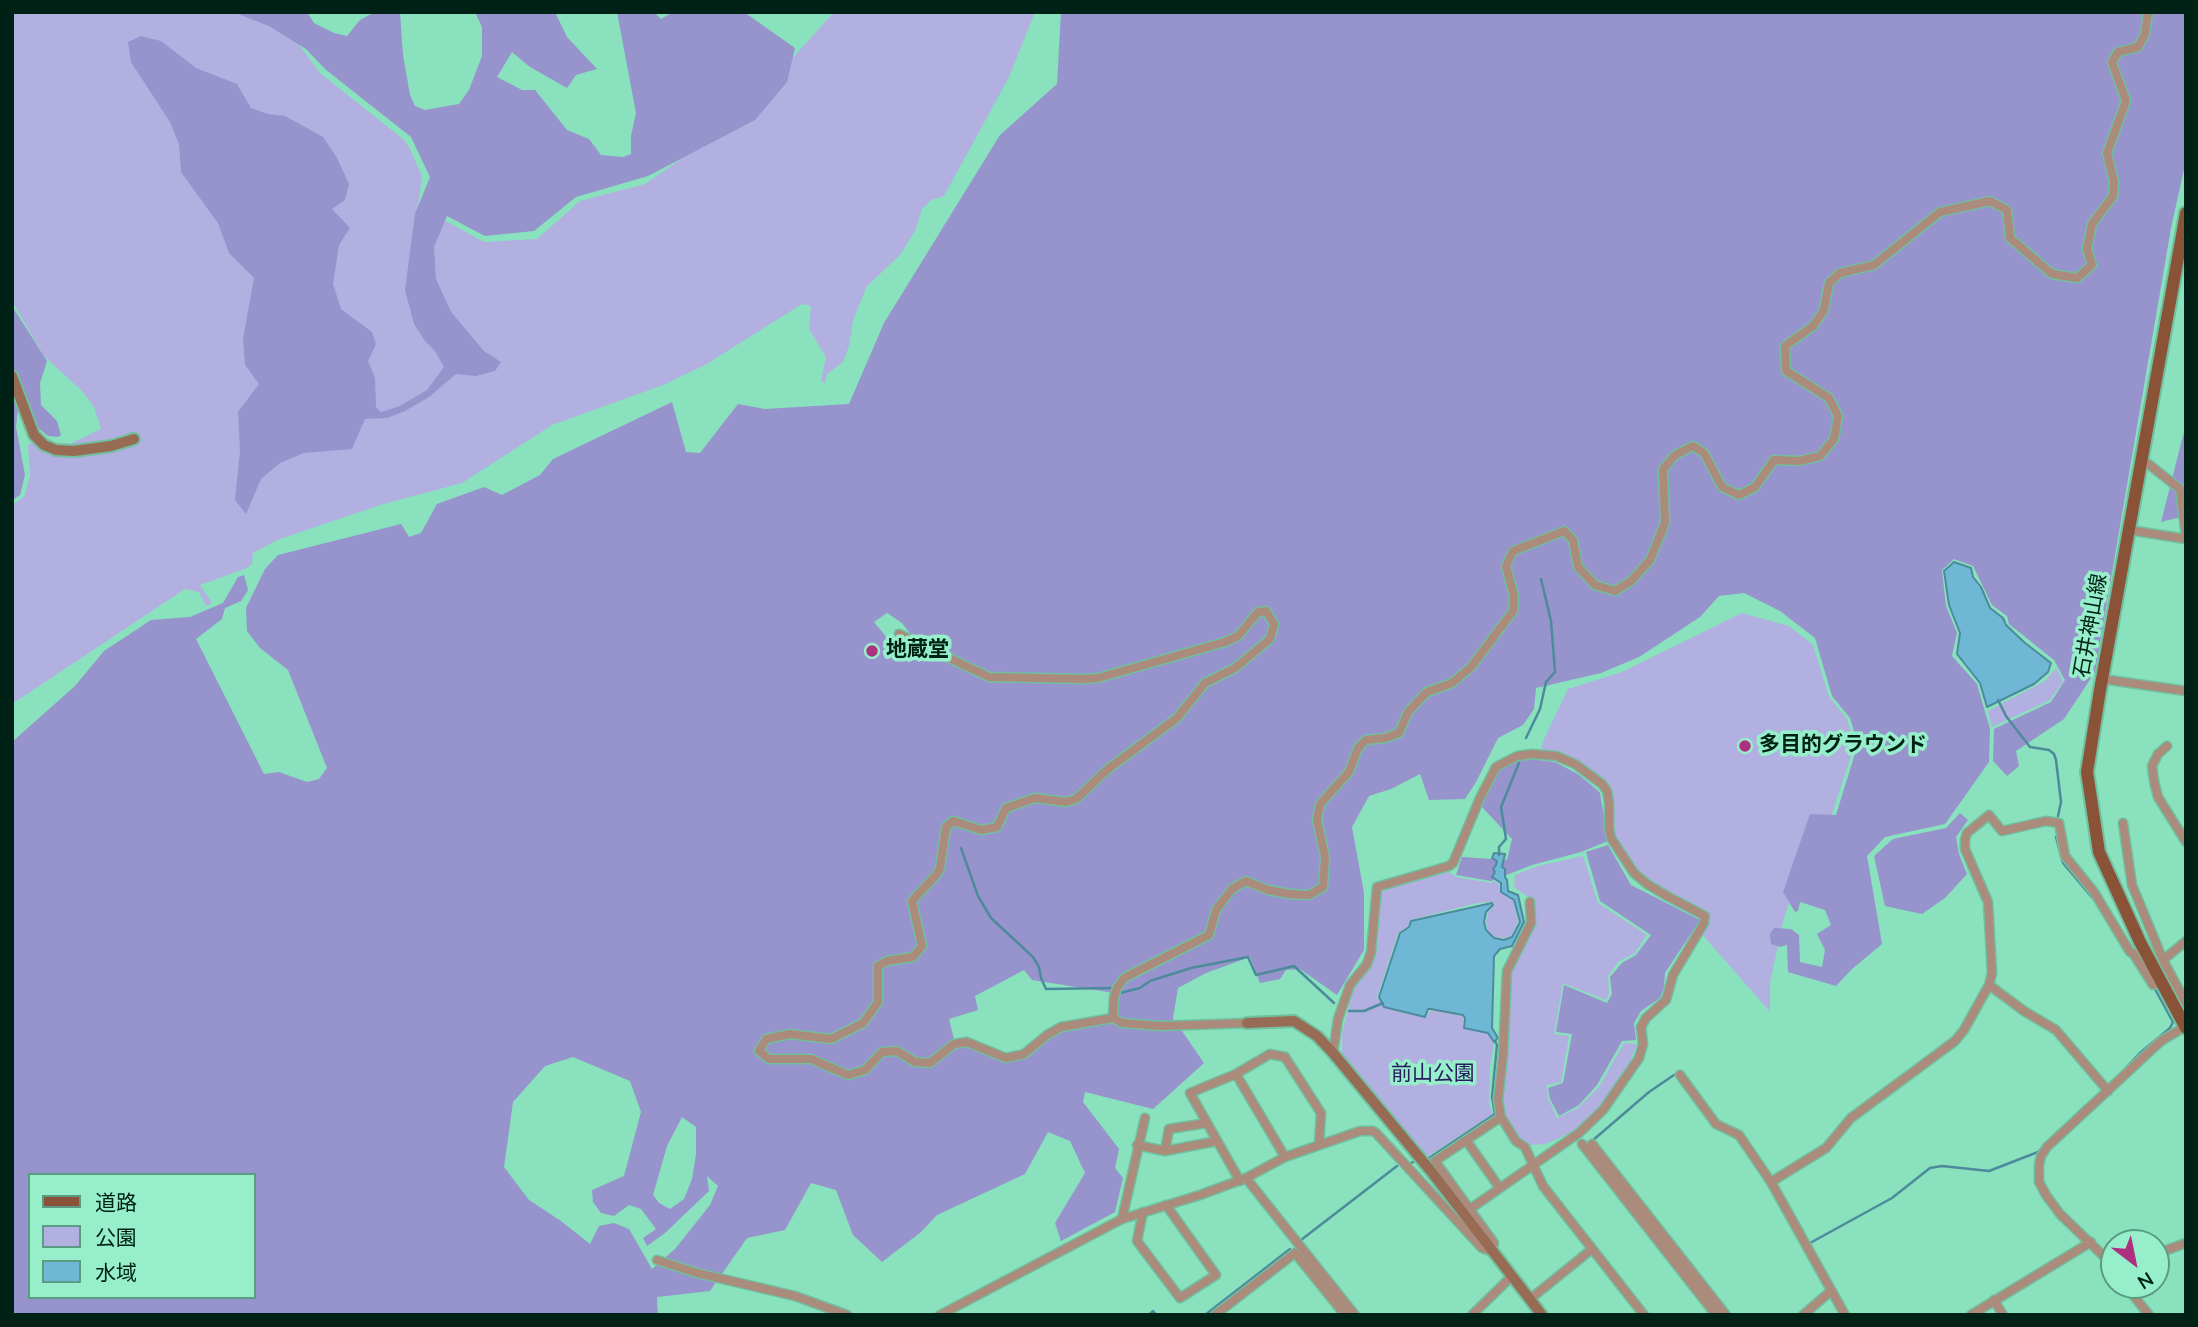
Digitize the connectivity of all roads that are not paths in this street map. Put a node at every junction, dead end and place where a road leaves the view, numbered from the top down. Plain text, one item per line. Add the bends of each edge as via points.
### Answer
1 (2148, 12) edge
2 (2186, 213) edge
3 (12, 376) edge
4 (134, 439) dead end
5 (2141, 459) junction
6 (2129, 530) junction
7 (2186, 538) edge
8 (899, 634) dead end
9 (2102, 679) junction
10 (2186, 691) edge
11 (2167, 746) dead end
12 (2123, 823) dead end
13 (2186, 842) edge
14 (1530, 902) dead end
15 (2186, 941) edge
16 (2163, 960) junction
17 (2160, 981) junction
18 (1989, 985) junction
19 (2186, 1003) edge
20 (1113, 1018) junction
21 (1247, 1023) joint
22 (2185, 1027) edge
23 (1334, 1053) junction
24 (1236, 1074) junction
25 (1680, 1075) dead end
26 (2106, 1089) junction
27 (1501, 1117) junction
28 (1144, 1118) dead end
29 (1207, 1123) junction
30 (1466, 1140) junction
31 (1217, 1142) junction
32 (1582, 1144) dead end
33 (1592, 1144) dead end
34 (1137, 1145) junction
35 (1319, 1145) junction
36 (1165, 1151) junction
37 (1285, 1157) junction
38 (1532, 1164) junction
39 (1243, 1179) junction
40 (1771, 1182) junction
41 (1499, 1187) junction
42 (1166, 1205) junction
43 (1470, 1209) junction
44 (1143, 1212) junction
45 (1122, 1219) junction
46 (2072, 1224) junction
47 (2091, 1242) junction
48 (1592, 1249) junction
49 (1491, 1251) junction
50 (2100, 1251) edge
51 (2075, 1252) junction
52 (657, 1260) dead end
53 (1513, 1276) junction
54 (1830, 1291) junction
55 (2136, 1299) edge
56 (1529, 1300) junction
57 (1994, 1300) junction
58 (1711, 1302) junction
59 (846, 1315) edge
60 (940, 1315) edge
61 (1215, 1315) edge
62 (1345, 1315) edge
63 (1355, 1315) edge
64 (1472, 1315) edge
65 (1542, 1315) edge
66 (1644, 1315) edge
67 (1716, 1315) edge
68 (1726, 1315) edge
69 (1802, 1315) edge
70 (1845, 1315) edge
71 (1971, 1315) edge
72 (2003, 1315) edge
73 (2149, 1315) edge

1 - 20 street via 2138,47 2118,52 2112,62 2126,101 2107,153 2113,196 2092,225 2087,248 2092,265 2077,278 2052,274 2010,238 2007,210 1990,201 1940,212 1874,265 1840,273 1829,283 1824,310 1813,326 1785,346 1786,371 1829,398 1839,416 1835,439 1820,456 1773,460 1755,487 1739,495 1722,487 1704,453 1693,446 1675,455 1663,469 1665,523 1650,560 1615,591 1595,585 1578,567 1573,541 1564,531 1513,551 1506,566 1513,611 1471,667 1452,683 1427,692 1408,712 1399,733 1366,740 1349,772 1320,804 1317,820 1325,857 1323,887 1309,895 1290,894 1246,881 1233,889 1216,910 1209,935 1121,981
2 - 5 main road, 石井神山線
3 - 4 street via 34,435 44,445 74,451
5 - 6 main road, 石井神山線
5 - 7 street via 2180,489
6 - 7 street
6 - 9 main road, 石井神山線
8 - 20 street via 989,677 1083,679 1225,642 1238,636 1258,612 1266,611 1274,624 1270,639 1235,668 1205,683 1177,719 1108,769 1076,799 1035,798 1006,808 997,827 981,830 953,821 946,827 940,868 912,901 922,946 913,957 878,966 878,1002 863,1023 831,1039 790,1034 766,1040 759,1051 769,1059 811,1059 848,1075 865,1070 882,1052 897,1051 915,1062 930,1063 954,1044 967,1042 1006,1058 1024,1054 1061,1027
9 - 10 street
9 - 17 main road, 石井神山線 via 2087,772 2099,852
11 - 13 street via 2152,766 2154,781 2158,797
12 - 16 street via 2132,885
14 - 27 street via 1531,923 1507,971 1498,1100
15 - 16 street
16 - 19 street
17 - 18 street via 2153,985 2094,892 2065,856 2059,823 2046,821 2002,831 1989,815 1965,840 1988,902
17 - 22 main road, 石井神山線
18 - 26 street via 2056,1030
18 - 40 street via 1955,1041 1851,1118 1826,1148
20 - 21 street via 1161,1026
21 - 23 street via 1294,1021
22 - 26 street via 2161,1041
23 - 38 street via 1338,1019 1350,985 1371,952 1377,887 1453,863 1496,767 1532,754 1575,764 1607,791 1611,838 1634,873 1705,916 1673,975 1666,1000 1641,1027 1639,1058 1604,1110
23 - 49 street
24 - 29 street via 1190,1093
24 - 35 street via 1270,1054 1285,1058 1321,1113
24 - 37 street
25 - 40 street via 1716,1124 1739,1135
26 - 46 street via 2047,1147 2039,1165 2039,1182 2046,1195
27 - 30 street
27 - 38 street via 1525,1147
28 - 34 street
29 - 31 street
29 - 36 street via 1169,1129
30 - 41 street
30 - 43 street via 1435,1161
31 - 36 street
31 - 39 street
32 - 58 street
33 - 58 street
34 - 36 street
34 - 45 street
35 - 37 street
35 - 49 street via 1373,1131 1482,1248
37 - 39 street
38 - 41 street
38 - 48 street
39 - 42 street
39 - 63 street
40 - 54 street
41 - 43 street
42 - 44 street
42 - 44 street via 1216,1275 1180,1298 1137,1241
43 - 49 street via 1494,1243
44 - 45 street
45 - 60 street
46 - 47 street
46 - 51 street
47 - 50 street
47 - 51 street
48 - 56 street
48 - 66 street
49 - 53 street
51 - 57 street
52 - 59 street via 794,1296
53 - 56 street
53 - 64 street
54 - 69 street
54 - 70 street
55 - 73 street
56 - 65 street
57 - 71 street
57 - 72 street
58 - 67 street
58 - 68 street
61 - 62 street via 1295,1253

